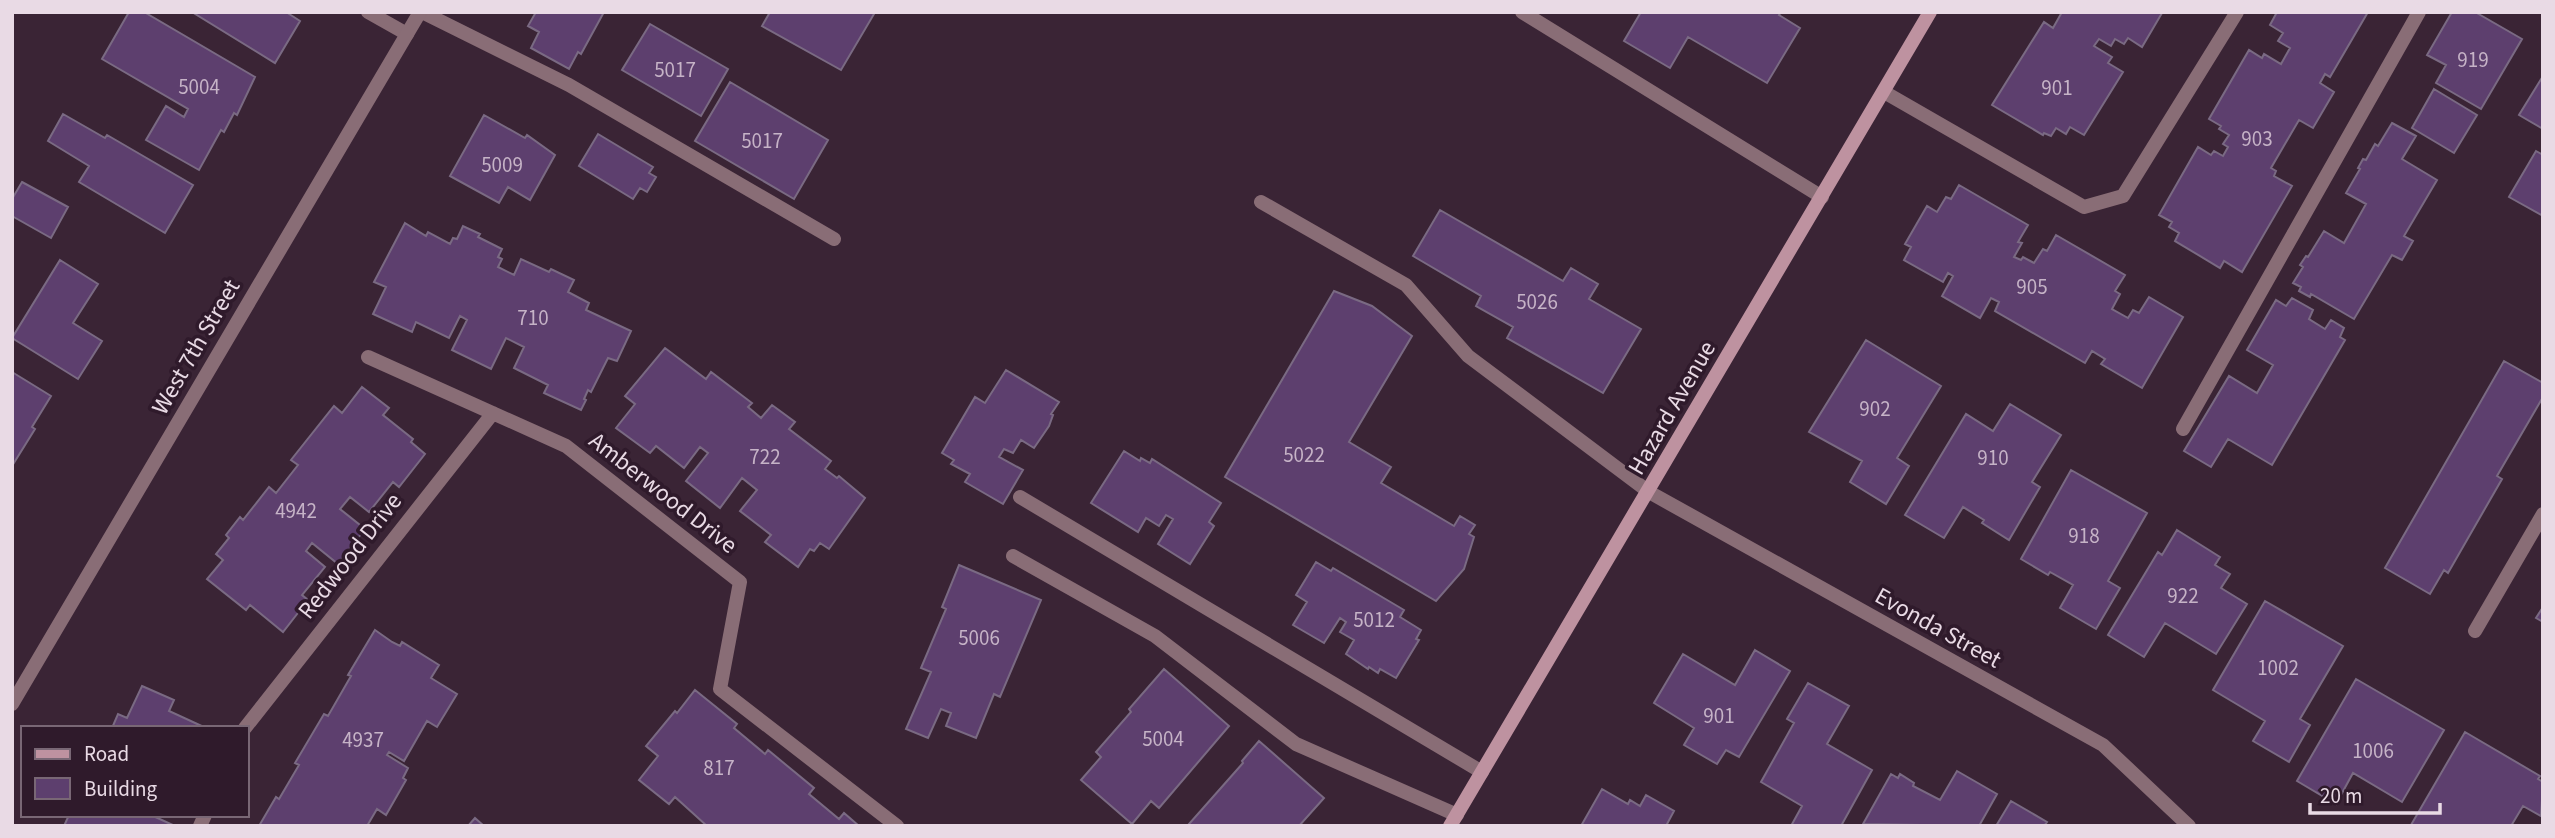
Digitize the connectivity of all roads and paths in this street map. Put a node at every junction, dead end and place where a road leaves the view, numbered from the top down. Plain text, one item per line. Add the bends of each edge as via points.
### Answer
1 (368, 12) edge
2 (421, 12) edge
3 (1522, 12) edge
4 (1930, 12) edge
5 (2236, 12) edge
6 (2419, 12) edge
7 (407, 34) junction
8 (1884, 92) junction
9 (1822, 197) junction
10 (1261, 202) dead end
11 (834, 239) dead end
12 (368, 356) dead end
13 (493, 414) junction
14 (2183, 429) dead end
15 (1649, 492) junction
16 (1020, 497) dead end
17 (2543, 514) edge
18 (1013, 556) dead end
19 (2475, 631) dead end
20 (12, 704) edge
21 (247, 726) edge
22 (1482, 772) junction
23 (1453, 820) edge
24 (897, 826) edge
25 (2189, 826) edge

1 - 7 street
2 - 7 street, West 7th Street
2 - 11 street via 569,85
3 - 9 street
4 - 8 street, Hazard Avenue
5 - 8 street via 2123,196 2084,207
6 - 14 street
7 - 20 street, West 7th Street
8 - 9 street, Hazard Avenue
9 - 15 street, Hazard Avenue
10 - 15 street, Evonda Street via 1406,285 1468,356
12 - 13 street, Amberwood Drive
13 - 21 street, Redwood Drive
13 - 24 street, Amberwood Drive via 566,446 740,582 720,689
15 - 22 street, Hazard Avenue
15 - 25 street, Evonda Street via 2103,745
16 - 22 street
17 - 19 street
18 - 23 street via 1155,636 1296,744
22 - 23 street, Hazard Avenue

